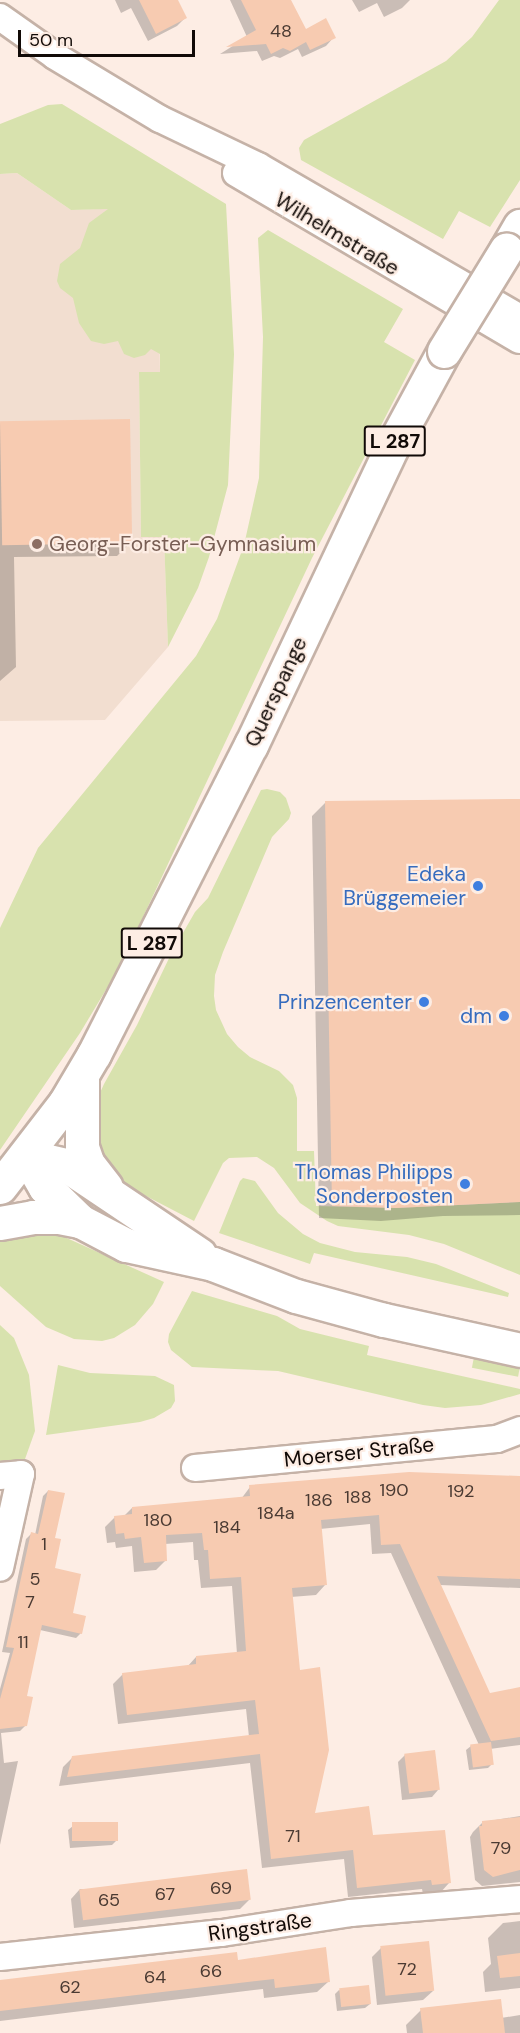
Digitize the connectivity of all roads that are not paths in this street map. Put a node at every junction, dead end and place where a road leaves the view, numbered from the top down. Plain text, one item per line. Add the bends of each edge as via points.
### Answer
1 (0, 17) edge
2 (160, 119) junction
3 (513, 238) edge
4 (520, 318) edge
5 (520, 340) edge
6 (82, 1076) junction
7 (27, 1155) junction
8 (0, 1187) edge
9 (112, 1195) junction
10 (80, 1221) junction
11 (0, 1224) edge
12 (213, 1264) junction
13 (520, 1350) edge
14 (520, 1430) edge
15 (195, 1468) dead end
16 (10, 1475) edge
17 (0, 1568) edge
18 (520, 1899) edge
19 (0, 1957) edge

1 - 2 street, Wilhelmstraße via 55,56
2 - 4 street, Wilhelmstraße via 258,166
2 - 5 street, Wilhelmstraße via 200,152
3 - 6 main road, Querspange / L 287, bridge via 444,351 393,445 175,899
6 - 7 main road, Querspange / L 287
6 - 9 main road via 82,1147 88,1164
7 - 8 main road, L 287
7 - 9 main road via 66,1166
7 - 10 main road via 45,1187
9 - 12 main road
10 - 11 main road via 33,1217
10 - 12 main road via 126,1245
12 - 13 main road via 296,1296
14 - 15 street, Moerser Straße via 497,1439
16 - 17 street
18 - 19 street, Ringstraße via 351,1913 222,1933

